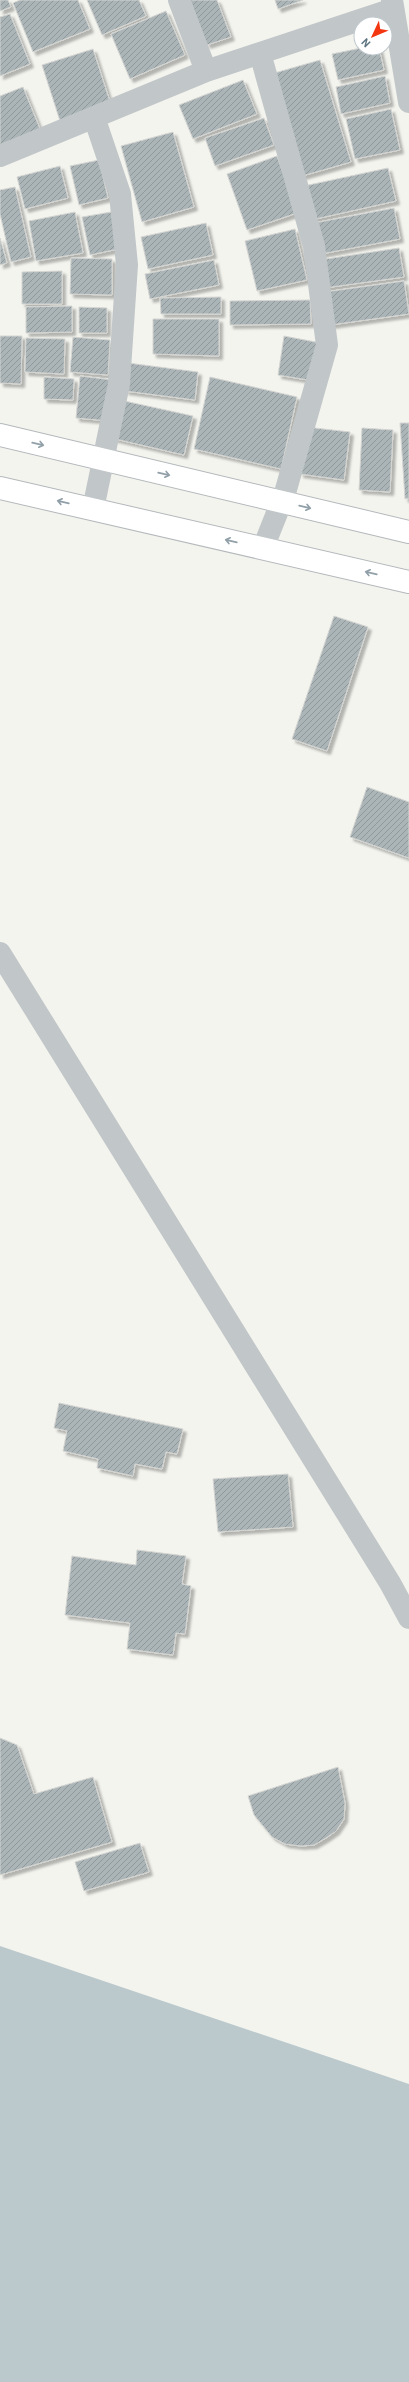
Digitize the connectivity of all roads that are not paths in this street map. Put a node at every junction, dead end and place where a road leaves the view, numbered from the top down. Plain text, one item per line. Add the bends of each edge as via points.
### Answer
1 (179, 0) edge
2 (393, 5) edge
3 (260, 53) junction
4 (206, 71) junction
5 (409, 102) edge
6 (94, 117) junction
7 (0, 156) edge
8 (0, 435) edge
9 (103, 460) junction
10 (0, 488) edge
11 (281, 502) junction
12 (93, 509) junction
13 (409, 532) edge
14 (264, 548) junction
15 (409, 582) edge
16 (0, 953) edge
17 (409, 1618) edge

1 - 4 street
2 - 3 street
2 - 5 street
3 - 4 street
3 - 11 street via 314,246 327,345
4 - 6 street
6 - 7 street
6 - 9 street via 120,194 127,265 119,384
8 -> 9 main road
9 -> 11 main road
9 - 12 street
12 -> 10 main road
11 -> 13 main road
11 - 14 street
14 -> 12 main road
15 -> 14 main road
16 - 17 street via 390,1583

